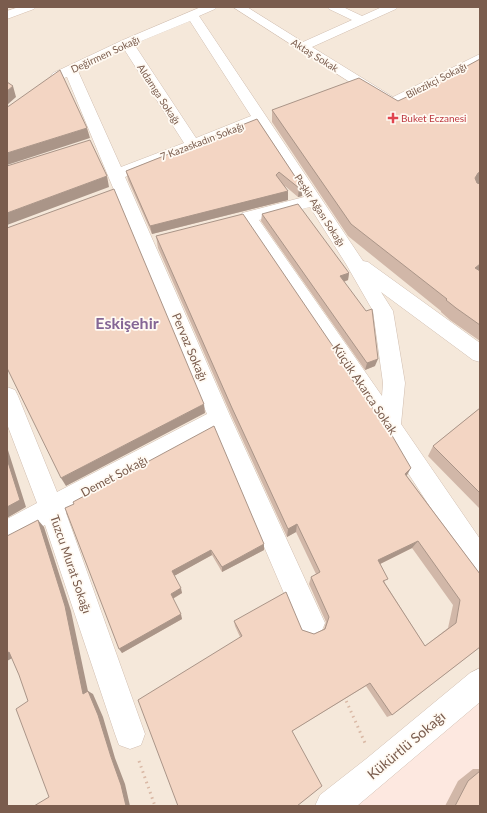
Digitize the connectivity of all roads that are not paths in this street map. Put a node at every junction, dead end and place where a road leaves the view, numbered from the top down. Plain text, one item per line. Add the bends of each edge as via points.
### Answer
1 (30, 7) edge
2 (211, 7) edge
3 (239, 7) edge
4 (333, 7) edge
5 (392, 7) edge
6 (7, 15) edge
7 (192, 15) junction
8 (361, 20) junction
9 (127, 43) junction
10 (302, 47) junction
11 (480, 58) edge
12 (71, 70) junction
13 (48, 83) edge
14 (392, 103) joint
15 (259, 118) junction
16 (192, 144) junction
17 (115, 187) junction
18 (314, 200) junction
19 (354, 261) junction
20 (480, 354) edge
21 (7, 396) edge
22 (220, 418) junction
23 (390, 426) junction
24 (52, 509) junction
25 (7, 532) edge
26 (480, 562) edge
27 (311, 623) dead end
28 (480, 682) edge
29 (130, 734) road end
30 (331, 806) edge

1 - 6 street
2 - 7 street, Değirmen Sokağı
3 - 10 street, Aktaş Sokak
4 - 8 street
5 - 8 street
7 - 9 street, Değirmen Sokağı
7 - 15 street, Peşkir Ağası Sokağı
8 - 10 street
9 - 12 street, Değirmen Sokağı
9 - 16 street, Aldamga Sokağı
10 - 14 street, Aktaş Sokak
11 - 14 street, Bilezikçi Sokağı
12 - 13 street, Değirmen Sokağı
12 - 17 street, Pervaz Sokağı via 94,144
15 - 16 street, 7 Kazaskadın Sokağı
15 - 18 street, Peşkir Ağası Sokağı
16 - 17 street, 7 Kazaskadın Sokağı
17 - 22 street, Pervaz Sokağı via 153,242
18 - 19 street, Peşkir Ağası Sokağı
18 - 23 street, Küçük Akarca Sokak via 241,219 304,297
19 - 20 street
19 - 23 street, Peşkir Ağası Sokağı via 383,311 394,383
21 - 24 street, Tuzcu Murat Sokağı
22 - 24 street, Demet Sokağı
22 - 27 street, Pervaz Sokağı
23 - 26 street, Küçük Akarca Sokak
24 - 25 street, Demet Sokağı
24 - 29 street, Tuzcu Murat Sokağı
28 - 30 street, Kükürtlü Sokağı

